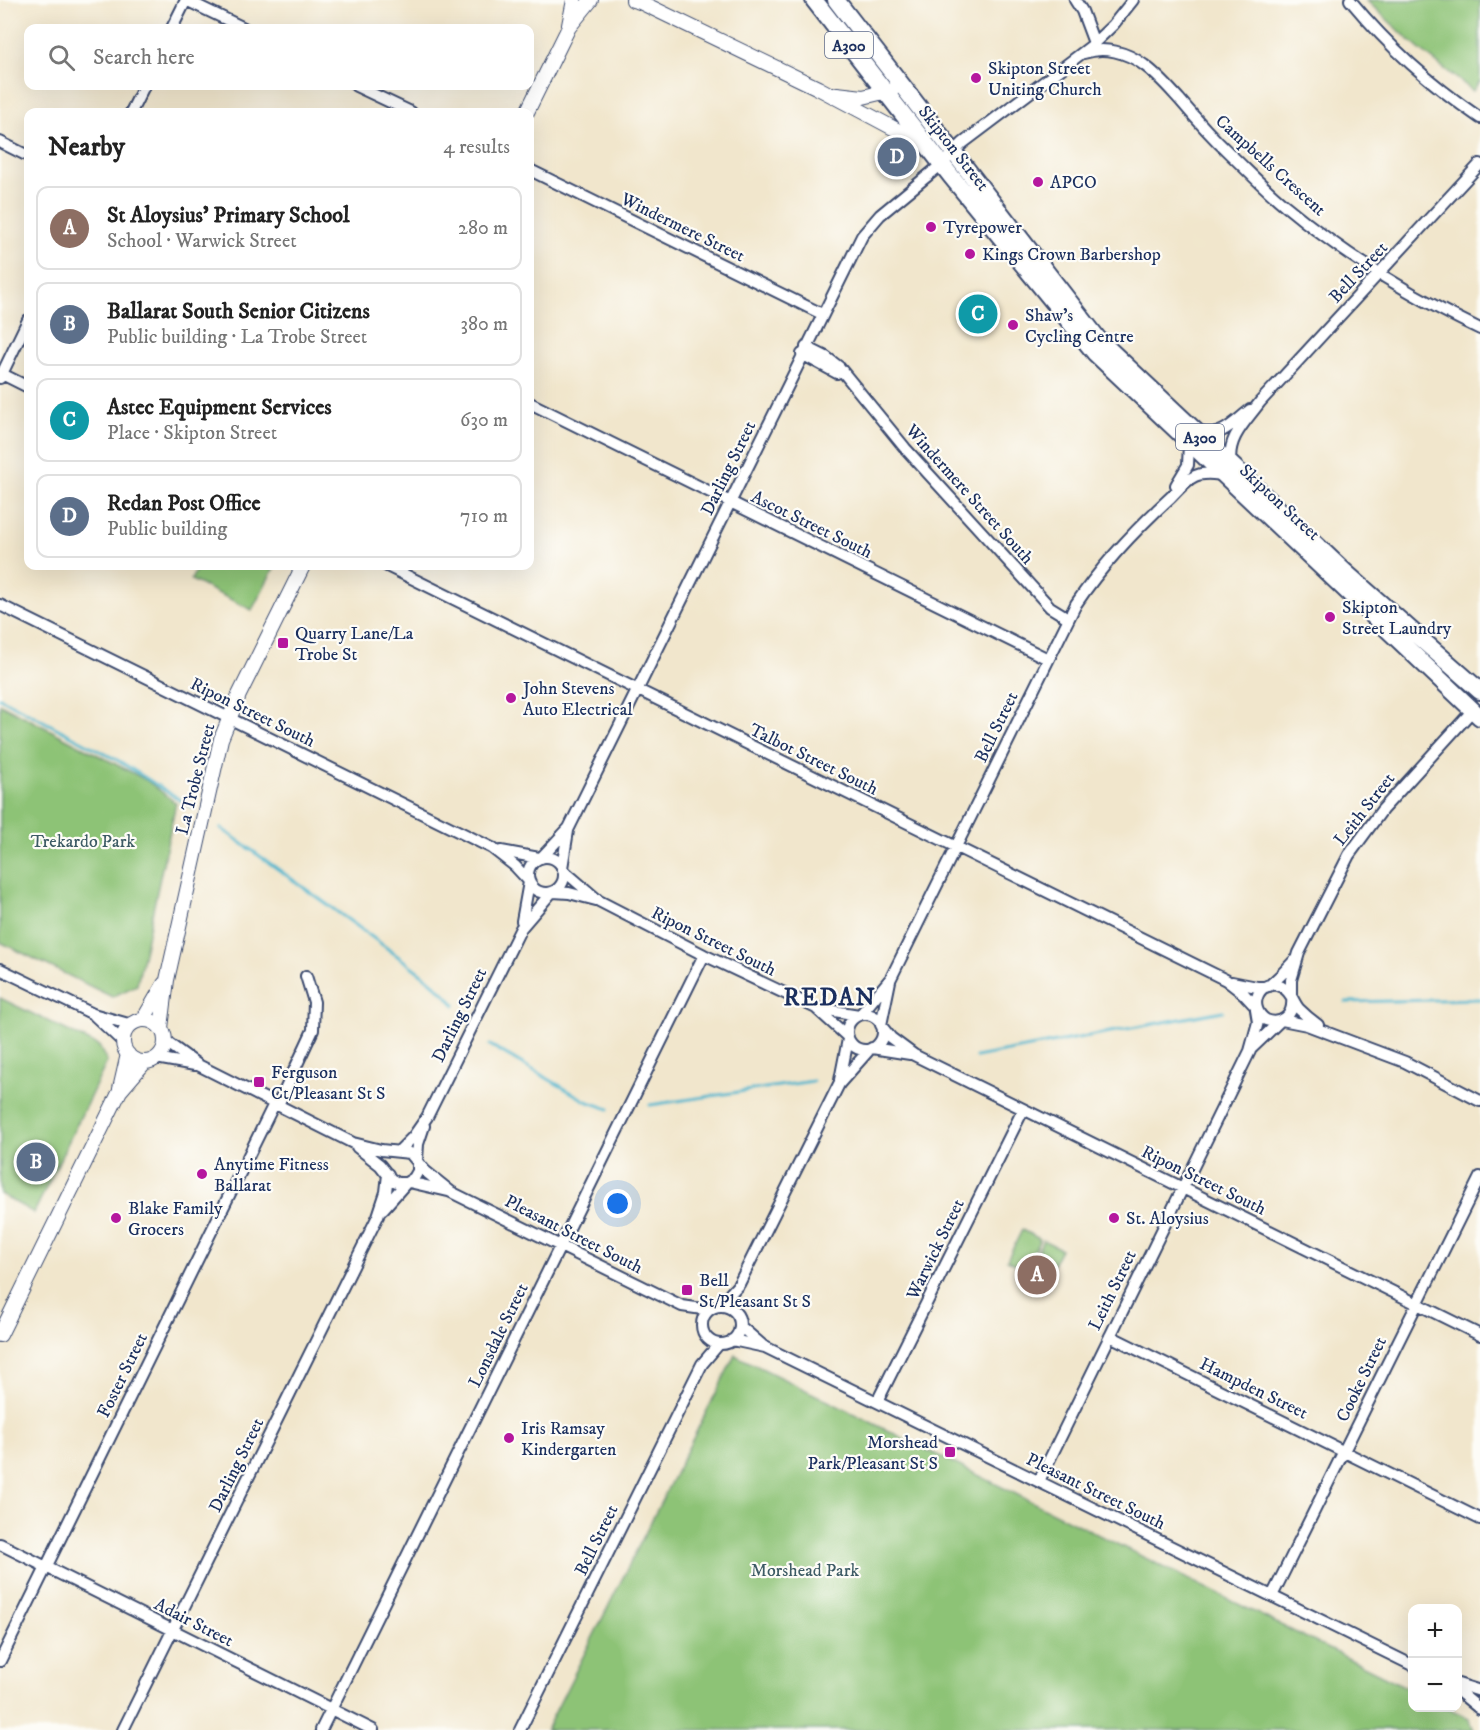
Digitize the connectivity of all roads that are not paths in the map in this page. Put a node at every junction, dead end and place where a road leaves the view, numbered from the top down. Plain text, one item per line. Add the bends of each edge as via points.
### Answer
1 (186, 0) edge
2 (574, 0) edge
3 (591, 0) edge
4 (637, 0) edge
5 (814, 0) edge
6 (836, 0) edge
7 (1075, 0) edge
8 (1133, 0) edge
9 (1350, 0) edge
10 (174, 24) edge
11 (236, 24) edge
12 (569, 27) junction
13 (1094, 43) junction
14 (1077, 56) junction
15 (818, 88) junction
16 (905, 89) junction
17 (142, 90) edge
18 (364, 90) edge
19 (884, 91) junction
20 (133, 108) edge
21 (403, 108) edge
22 (529, 108) edge
23 (1480, 118) edge
24 (0, 142) edge
25 (927, 146) junction
26 (954, 151) junction
27 (24, 154) edge
28 (942, 164) junction
29 (1480, 164) edge
30 (534, 172) edge
31 (1379, 274) junction
32 (822, 314) junction
33 (24, 328) edge
34 (1480, 329) edge
35 (804, 351) junction
36 (1, 375) edge
37 (24, 385) edge
38 (1260, 402) junction
39 (534, 405) edge
40 (1193, 438) junction
41 (1227, 470) junction
42 (730, 502) junction
43 (1158, 509) junction
44 (301, 570) edge
45 (395, 570) edge
46 (0, 605) edge
47 (1068, 618) junction
48 (1048, 659) junction
49 (638, 690) junction
50 (1480, 691) edge
51 (1478, 710) edge
52 (228, 719) junction
53 (569, 828) junction
54 (957, 846) junction
55 (492, 848) junction
56 (540, 858) junction
57 (563, 869) junction
58 (529, 881) junction
59 (552, 892) junction
60 (599, 901) junction
61 (521, 927) junction
62 (1299, 953) junction
63 (704, 955) junction
64 (0, 969) edge
65 (306, 976) dead end
66 (891, 978) junction
67 (167, 980) junction
68 (1226, 980) junction
69 (1268, 986) junction
70 (1291, 997) junction
71 (816, 1008) junction
72 (1256, 1009) junction
73 (93, 1014) junction
74 (860, 1015) junction
75 (1281, 1021) junction
76 (137, 1022) junction
77 (882, 1026) junction
78 (1325, 1032) junction
79 (163, 1035) junction
80 (848, 1038) junction
81 (126, 1048) junction
82 (871, 1048) junction
83 (1250, 1051) junction
84 (914, 1055) junction
85 (151, 1060) junction
86 (198, 1065) junction
87 (839, 1084) junction
88 (120, 1091) junction
89 (1480, 1101) edge
90 (276, 1104) junction
91 (1023, 1110) junction
92 (427, 1117) junction
93 (353, 1143) junction
94 (397, 1151) junction
95 (418, 1162) junction
96 (388, 1173) junction
97 (1480, 1177) edge
98 (408, 1182) junction
99 (1183, 1188) junction
100 (451, 1192) junction
101 (378, 1216) junction
102 (561, 1246) junction
103 (739, 1284) junction
104 (1417, 1303) junction
105 (682, 1306) junction
106 (714, 1308) junction
107 (735, 1312) junction
108 (740, 1326) junction
109 (703, 1331) junction
110 (0, 1335) edge
111 (1480, 1335) edge
112 (1110, 1336) junction
113 (732, 1340) junction
114 (720, 1344) junction
115 (765, 1347) junction
116 (702, 1364) junction
117 (877, 1402) junction
118 (1344, 1451) junction
119 (1039, 1481) junction
120 (1480, 1519) edge
121 (0, 1544) edge
122 (47, 1567) junction
123 (1272, 1596) junction
124 (172, 1630) junction
125 (0, 1661) edge
126 (1408, 1663) edge
127 (1462, 1685) edge
128 (1480, 1691) edge
129 (1462, 1694) edge
130 (1480, 1709) edge
131 (331, 1710) junction
132 (123, 1730) edge
133 (321, 1730) edge
134 (373, 1730) edge
135 (520, 1730) edge

1 - 10 street
1 - 11 street
2 - 12 main road
3 - 12 main road
4 - 15 main road
5 - 19 highway, Skipton Street / A300
6 - 16 highway, Skipton Street / A300
7 - 13 street
8 - 13 street, Darling Street
9 - 23 street via 1418,72
12 - 22 main road
13 - 14 street, Darling Street
14 - 26 street, Darling Street
14 - 31 street, Campbells Crescent via 1096,50 1111,51 1145,65 1219,144 1286,206
15 - 19 main road via 854,97
15 - 25 main road
16 - 19 main road
16 - 26 highway, Skipton Street / A300
17 - 20 street
18 - 21 street
19 - 25 highway, Skipton Street / A300
24 - 27 street
25 - 28 highway, Skipton Street / A300
26 - 28 street, Darling Street
26 - 40 highway, Skipton Street / A300 via 1098,339
28 - 32 street, Darling Street via 868,228
28 - 40 highway, Skipton Street / A300 via 1089,346
29 - 31 street, Bell Street
30 - 32 street, Windermere Street
31 - 34 street, Campbells Crescent
31 - 38 street, Bell Street
32 - 35 street, Darling Street
33 - 36 street
35 - 42 street, Darling Street
35 - 47 street, Windermere Street South via 832,361 1050,607
36 - 37 street
38 - 40 street, Bell Street via 1222,432
38 - 41 street, Bell Street via 1232,442
39 - 42 street, Ascot Street South
40 - 41 highway, Skipton Street / A300
40 - 43 street, Bell Street via 1186,471
41 - 43 street, Bell Street via 1194,477
41 - 50 highway, Skipton Street / A300
41 - 51 highway, Skipton Street / A300
42 - 48 street, Ascot Street South
42 - 49 street, Darling Street
43 - 47 street, Bell Street via 1088,588
44 - 52 main road, La Trobe Street
45 - 49 street, Talbot Street South
46 - 52 street, Ripon Street South
47 - 48 street, Bell Street
48 - 54 street, Bell Street
49 - 53 street, Darling Street
49 - 54 street, Talbot Street South
51 - 62 street, Leith Street via 1362,836
52 - 55 street, Ripon Street South
52 - 67 main road, La Trobe Street via 217,752
53 - 56 street, Darling Street
53 - 57 street, Darling Street
54 - 66 street, Bell Street
54 - 68 street, Talbot Street South
55 - 56 street, Ripon Street South
55 - 58 street, Ripon Street South
56 - 57 street via 554,859
56 - 58 street via 530,867
57 - 59 street via 562,883
57 - 60 street, Ripon Street South
58 - 59 street via 538,891
58 - 61 street, Darling Street
59 - 60 street, Ripon Street South
59 - 61 street, Darling Street
60 - 63 street, Ripon Street South
61 - 92 street, Darling Street
62 - 69 street, Leith Street
62 - 70 street, Leith Street via 1291,980
63 - 71 street, Ripon Street South
63 - 102 street, Lonsdale Street
64 - 73 street
65 - 90 street, Foster Street via 314,1002 313,1030
66 - 74 street, Bell Street
66 - 77 street, Bell Street
67 - 76 main road, La Trobe Street
67 - 79 main road, La Trobe Street
68 - 69 street, Talbot Street South via 1253,987
68 - 72 street, Talbot Street South
69 - 70 street via 1282,987
69 - 72 street via 1257,996
70 - 75 street via 1291,1011
70 - 78 street
71 - 74 street, Ripon Street South
71 - 80 street, Ripon Street South
72 - 75 street via 1268,1021
72 - 83 street, Leith Street via 1258,1022
73 - 76 street
73 - 81 street
74 - 77 street via 872,1016
74 - 80 street via 849,1023
75 - 78 street
75 - 83 street, Leith Street
76 - 79 main road via 156,1024
76 - 81 main road via 127,1030
77 - 82 street via 881,1039
77 - 84 street, Ripon Street South
78 - 89 street via 1411,1064
79 - 85 main road via 164,1047
79 - 86 street
80 - 82 street via 857,1048
80 - 87 street
81 - 85 main road via 133,1058
81 - 88 main road
82 - 84 street, Ripon Street South
82 - 87 street
83 - 99 street, Leith Street
84 - 91 street, Ripon Street South
85 - 86 street
85 - 88 main road
86 - 90 street
87 - 103 street
88 - 110 main road
90 - 93 street
90 - 122 street, Foster Street
91 - 99 street, Ripon Street South
91 - 117 street, Warwick Street
92 - 94 street, Darling Street
92 - 95 street, Darling Street via 418,1144
93 - 94 street
93 - 96 street
94 - 95 street via 410,1153
94 - 96 street via 388,1161
95 - 98 street via 417,1174
95 - 100 street, Pleasant Street South
96 - 98 street via 396,1182
96 - 101 street, Darling Street
97 - 104 street, Cooke Street
98 - 100 street, Pleasant Street South
98 - 101 street, Darling Street
99 - 104 street, Ripon Street South
99 - 112 street, Leith Street
100 - 102 street, Pleasant Street South
101 - 124 street, Darling Street
102 - 105 street, Pleasant Street South
102 - 131 street, Lonsdale Street
103 - 106 street
103 - 107 street
104 - 111 street, Ripon Street South
104 - 118 street, Cooke Street
105 - 106 street, Pleasant Street South
105 - 109 street, Pleasant Street South
106 - 107 street via 725,1306
106 - 109 street via 702,1320
107 - 108 street
108 - 113 street
108 - 115 street, Pleasant Street South
109 - 114 street
109 - 116 street, Bell Street
112 - 118 street, Hampden Street
112 - 119 street, Leith Street
113 - 114 street
113 - 115 street, Pleasant Street South
114 - 116 street, Bell Street
115 - 117 street, Pleasant Street South
116 - 135 street, Bell Street
117 - 119 street, Pleasant Street South
118 - 120 street, Hampden Street
118 - 123 street, Cooke Street
119 - 123 street, Pleasant Street South
121 - 122 street, Adair Street
122 - 124 street, Adair Street
122 - 125 street, Foster Street
123 - 126 street, Pleasant Street South
124 - 131 street, Adair Street
124 - 132 street, Darling Street
127 - 128 street
129 - 130 street
131 - 133 street, Lonsdale Street
131 - 134 street, Adair Street

